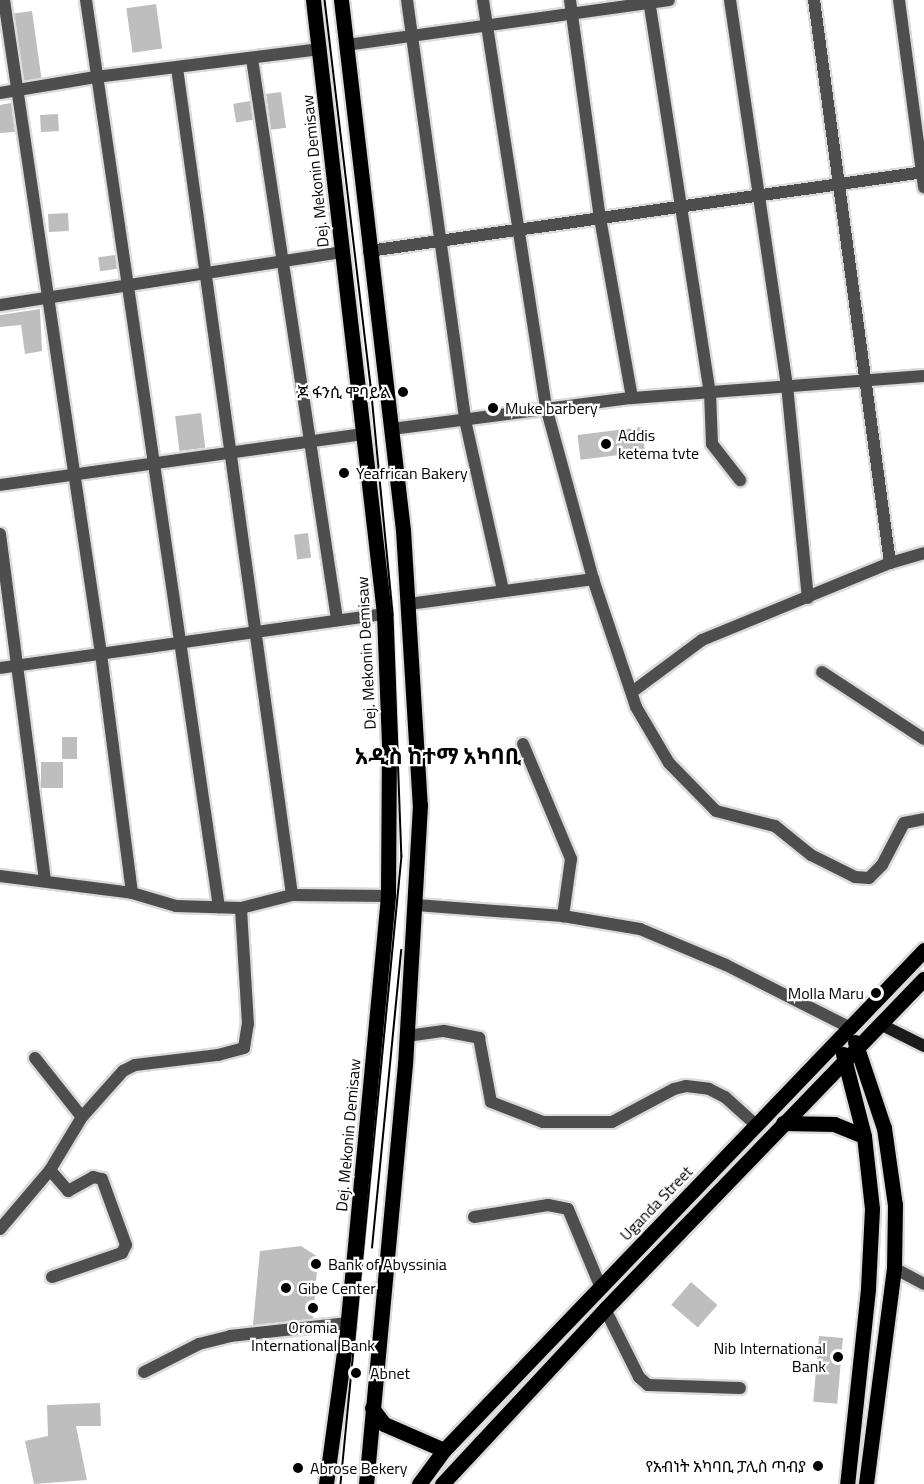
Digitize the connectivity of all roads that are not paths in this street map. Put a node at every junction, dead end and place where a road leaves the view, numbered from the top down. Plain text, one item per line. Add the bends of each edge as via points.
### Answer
1 (4, 0) edge
2 (86, 0) edge
3 (313, 0) edge
4 (341, 0) edge
5 (406, 0) edge
6 (483, 0) edge
7 (570, 0) edge
8 (669, 0) edge
9 (730, 0) edge
10 (814, 0) edge
11 (899, 0) edge
12 (649, 1) edge
13 (572, 14) junction
14 (487, 26) junction
15 (411, 36) junction
16 (346, 45) junction
17 (320, 49) junction
18 (252, 59) junction
19 (177, 68) junction
20 (96, 77) junction
21 (16, 91) junction
22 (0, 93) edge
23 (923, 172) edge
24 (838, 184) junction
25 (924, 187) edge
26 (760, 195) junction
27 (679, 207) junction
28 (600, 218) junction
29 (519, 230) junction
30 (439, 241) junction
31 (369, 251) junction
32 (342, 252) junction
33 (283, 262) junction
34 (206, 273) junction
35 (126, 285) junction
36 (46, 296) junction
37 (0, 305) edge
38 (924, 376) edge
39 (867, 381) junction
40 (787, 385) junction
41 (710, 392) junction
42 (632, 398) junction
43 (546, 407) junction
44 (465, 420) junction
45 (392, 429) junction
46 (364, 434) junction
47 (308, 440) junction
48 (230, 451) junction
49 (152, 462) junction
50 (73, 474) junction
51 (740, 480) dead end
52 (0, 486) edge
53 (0, 534) edge
54 (924, 553) edge
55 (890, 563) junction
56 (593, 579) junction
57 (503, 590) junction
58 (808, 598) junction
59 (409, 604) junction
60 (384, 614) junction
61 (337, 620) junction
62 (257, 631) junction
63 (178, 640) junction
64 (100, 654) junction
65 (19, 665) junction
66 (0, 668) edge
67 (822, 672) dead end
68 (632, 692) junction
69 (924, 739) edge
70 (523, 744) dead end
71 (924, 819) edge
72 (0, 876) edge
73 (45, 881) junction
74 (132, 893) junction
75 (292, 895) junction
76 (388, 896) junction
77 (416, 905) junction
78 (219, 907) junction
79 (241, 908) junction
80 (563, 916) junction
81 (924, 950) edge
82 (924, 979) edge
83 (880, 1024) junction
84 (848, 1026) junction
85 (407, 1036) junction
86 (836, 1041) junction
87 (924, 1046) edge
88 (858, 1047) junction
89 (35, 1058) dead end
90 (846, 1059) junction
91 (82, 1117) junction
92 (783, 1123) junction
93 (756, 1125) junction
94 (864, 1136) junction
95 (50, 1170) junction
96 (474, 1216) dead end
97 (0, 1229) edge
98 (894, 1268) junction
99 (52, 1277) dead end
100 (924, 1284) edge
101 (601, 1288) junction
102 (605, 1309) junction
103 (348, 1323) junction
104 (144, 1372) dead end
105 (740, 1388) dead end
106 (372, 1408) junction
107 (444, 1450) junction
108 (326, 1484) edge
109 (366, 1484) edge
110 (419, 1484) edge
111 (442, 1484) edge
112 (847, 1484) edge
113 (866, 1484) edge

1 - 21 street
2 - 20 street
3 - 17 main road, Dej. Mekonin Demisaw
4 - 16 main road
5 - 15 street
6 - 14 street
7 - 13 street
8 - 12 street
9 - 26 street
10 - 24 street
11 - 23 street
12 - 13 street
12 - 27 street
13 - 14 street
13 - 28 street
14 - 15 street
14 - 29 street
15 - 16 street
15 - 30 street
16 - 31 main road
17 - 18 street
17 - 32 main road, Dej. Mekonin Demisaw
18 - 19 street
18 - 33 street
19 - 20 street
19 - 34 street
20 - 21 street
20 - 35 street
21 - 22 street
21 - 36 street
23 - 24 street
23 - 25 street
24 - 26 street
24 - 39 street
26 - 27 street
26 - 40 street
27 - 28 street
27 - 41 street
28 - 29 street
28 - 42 street
29 - 30 street
29 - 43 street
30 - 31 street
30 - 44 street
31 - 45 main road
32 - 33 street
32 - 46 main road, Dej. Mekonin Demisaw
33 - 34 street
33 - 47 street
34 - 35 street
34 - 48 street
35 - 36 street
35 - 49 street
36 - 37 street
36 - 50 street
38 - 39 street
39 - 40 street
39 - 55 street
40 - 41 street
40 - 58 street
41 - 42 street
41 - 51 street via 712,444
42 - 43 street
43 - 44 street
43 - 56 street
44 - 45 street
44 - 57 street
45 - 59 main road
46 - 47 street
46 - 60 main road, Dej. Mekonin Demisaw
47 - 48 street
47 - 61 street
48 - 49 street
48 - 62 street
49 - 50 street
49 - 63 street
50 - 52 street
50 - 64 street
53 - 65 street
54 - 55 street
55 - 58 street
56 - 57 street
56 - 68 street
57 - 59 street
58 - 68 street via 702,640
59 - 77 main road via 420,805
60 - 61 street
60 - 76 main road, Dej. Mekonin Demisaw via 389,747
61 - 62 street
62 - 63 street
62 - 75 street
63 - 64 street
63 - 78 street
64 - 65 street
64 - 74 street
65 - 66 street
65 - 73 street
67 - 69 street
68 - 71 street via 636,707 669,763 716,811 775,826 811,855 855,877 869,878 882,865 904,823
70 - 80 street via 571,859
72 - 73 street
73 - 74 street
74 - 78 street via 176,906
75 - 76 street
75 - 79 street
76 - 103 main road, Dej. Mekonin Demisaw
77 - 80 street
77 - 85 main road
78 - 79 street
79 - 91 street via 248,1024 244,1048 135,1065 109,1083
80 - 84 street via 624,925 666,939
81 - 84 main road, Uganda Street
82 - 83 main road
83 - 87 main road
83 - 88 main road
84 - 86 main road, Uganda Street
84 - 88 main road
85 - 93 street via 444,1031 479,1038 491,1102 543,1122 612,1122 686,1086 717,1093
85 - 106 main road
86 - 90 main road
86 - 93 main road, Uganda Street
88 - 90 main road
88 - 98 main road via 884,1128 890,1164 895,1205
89 - 91 street
90 - 92 main road
90 - 94 main road
91 - 95 street
92 - 94 main road via 834,1124
92 - 102 main road
93 - 101 main road, Uganda Street
94 - 112 main road via 870,1174 871,1253
95 - 97 street
95 - 99 street via 68,1191 93,1177 102,1179 126,1245 122,1253
96 - 101 street via 548,1205 568,1209
98 - 100 street
98 - 113 main road
101 - 107 main road, Uganda Street
102 - 105 street via 639,1377 648,1384
102 - 111 main road
103 - 104 street via 230,1336 199,1344
103 - 108 main road, Dej. Mekonin Demisaw
106 - 107 main road via 384,1425
106 - 109 main road
107 - 110 main road, Uganda Street

